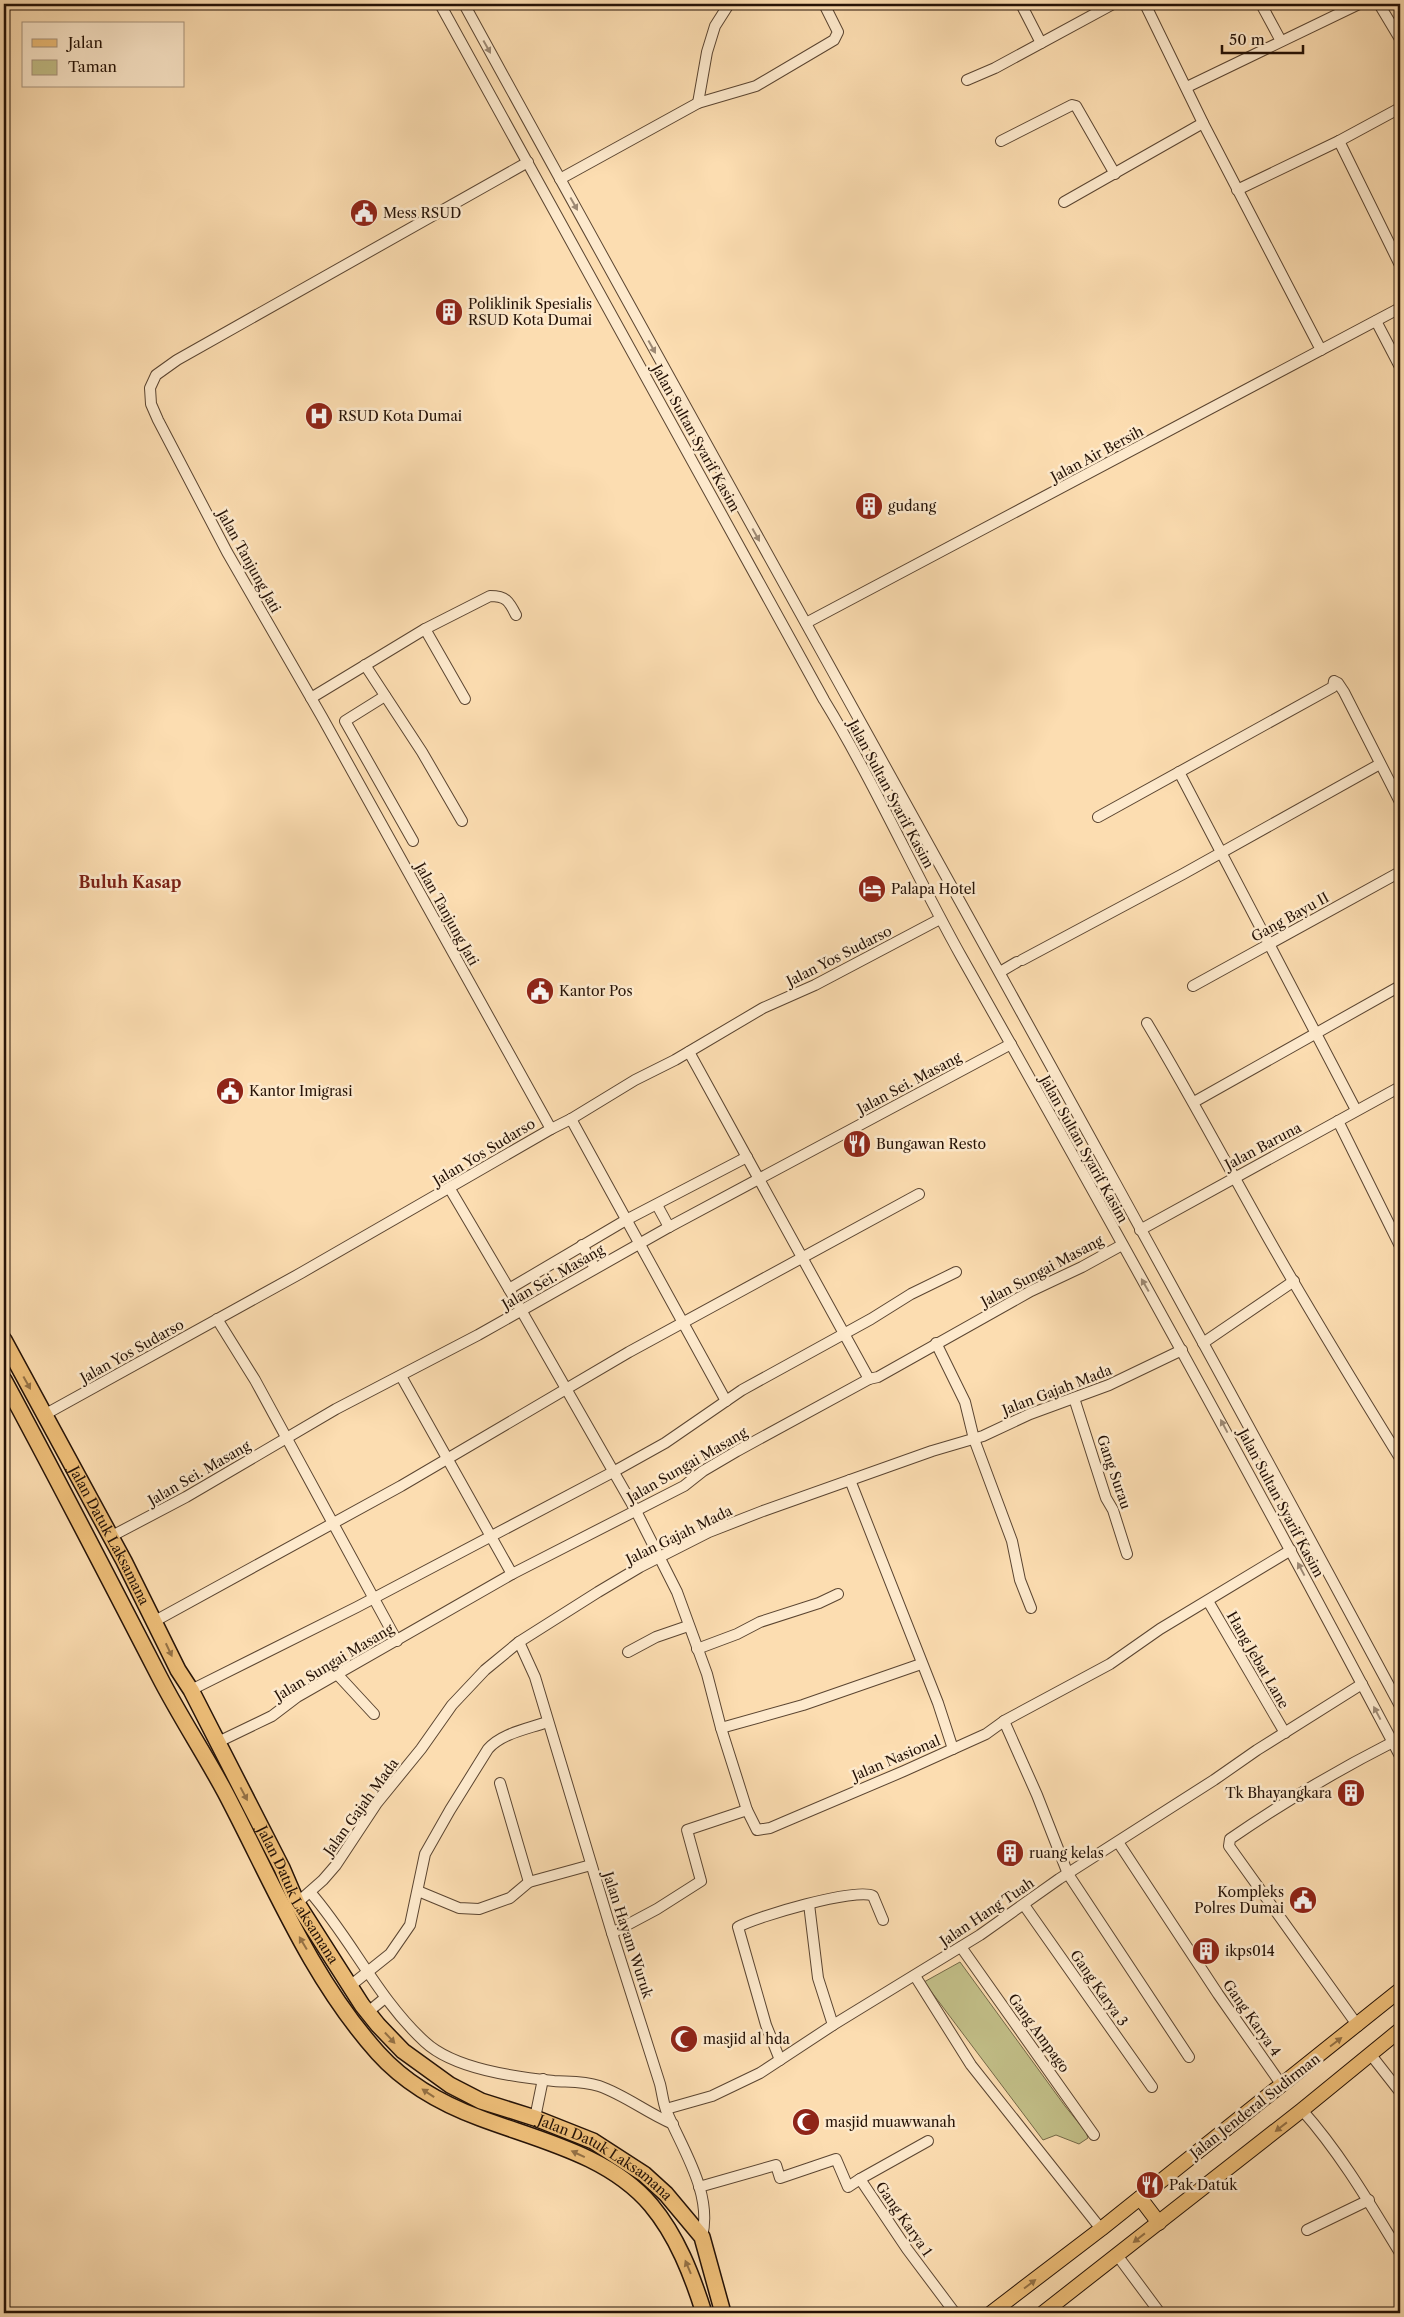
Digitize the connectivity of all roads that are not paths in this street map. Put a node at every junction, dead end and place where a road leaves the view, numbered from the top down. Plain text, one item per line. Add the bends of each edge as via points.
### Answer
1 (440, 4) edge
2 (464, 4) edge
3 (729, 4) edge
4 (824, 4) edge
5 (1020, 4) edge
6 (1112, 4) edge
7 (1145, 4) edge
8 (1261, 4) edge
9 (1359, 4) edge
10 (1380, 4) edge
11 (1400, 39) edge
12 (1281, 41) junction
13 (1041, 43) junction
14 (967, 80) dead end
15 (1187, 87) junction
16 (698, 103) junction
17 (1400, 108) edge
18 (1203, 123) junction
19 (1001, 141) dead end
20 (1338, 141) junction
21 (528, 162) junction
22 (1115, 174) junction
23 (560, 179) junction
24 (1238, 190) junction
25 (1064, 202) dead end
26 (1400, 265) edge
27 (1400, 308) edge
28 (1376, 321) junction
29 (1321, 350) junction
30 (1400, 367) edge
31 (740, 507) junction
32 (724, 517) junction
33 (516, 615) dead end
34 (806, 623) junction
35 (425, 629) junction
36 (365, 666) junction
37 (385, 696) junction
38 (311, 698) junction
39 (465, 700) dead end
40 (1380, 764) junction
41 (1179, 772) junction
42 (1400, 802) edge
43 (1098, 816) dead end
44 (462, 821) dead end
45 (413, 841) dead end
46 (1221, 853) junction
47 (1400, 872) edge
48 (940, 919) junction
49 (1268, 944) junction
50 (1000, 972) junction
51 (1194, 986) dead end
52 (1400, 986) edge
53 (1147, 1023) dead end
54 (1316, 1034) junction
55 (1011, 1044) junction
56 (688, 1052) junction
57 (1400, 1087) edge
58 (1194, 1102) junction
59 (1356, 1110) junction
60 (571, 1119) junction
61 (1338, 1121) junction
62 (551, 1129) junction
63 (747, 1157) junction
64 (1234, 1176) junction
65 (759, 1179) junction
66 (450, 1189) junction
67 (919, 1194) dead end
68 (657, 1205) junction
69 (626, 1220) junction
70 (669, 1227) junction
71 (1140, 1230) junction
72 (639, 1244) junction
73 (582, 1245) junction
74 (1122, 1245) junction
75 (1400, 1246) edge
76 (803, 1258) junction
77 (595, 1268) junction
78 (956, 1272) dead end
79 (1294, 1280) junction
80 (509, 1289) junction
81 (521, 1311) junction
82 (217, 1319) junction
83 (683, 1323) junction
84 (844, 1334) junction
85 (4, 1340) edge
86 (936, 1343) junction
87 (1203, 1343) junction
88 (1182, 1350) junction
89 (401, 1376) junction
90 (869, 1379) junction
91 (4, 1380) edge
92 (566, 1388) junction
93 (1074, 1398) junction
94 (726, 1400) junction
95 (44, 1414) junction
96 (286, 1438) junction
97 (974, 1438) junction
98 (1400, 1458) edge
99 (448, 1459) junction
100 (613, 1472) junction
101 (850, 1480) junction
102 (636, 1511) junction
103 (333, 1522) junction
104 (492, 1536) junction
105 (110, 1537) junction
106 (1290, 1550) junction
107 (1127, 1554) dead end
108 (660, 1557) junction
109 (512, 1574) junction
110 (838, 1594) dead end
111 (374, 1597) junction
112 (1208, 1601) junction
113 (1031, 1608) dead end
114 (155, 1621) junction
115 (688, 1626) junction
116 (397, 1641) junction
117 (519, 1642) junction
118 (697, 1649) junction
119 (628, 1652) dead end
120 (921, 1664) junction
121 (178, 1670) junction
122 (337, 1674) junction
123 (160, 1678) junction
124 (1362, 1684) junction
125 (190, 1690) junction
126 (1400, 1706) edge
127 (374, 1714) dead end
128 (1004, 1721) junction
129 (547, 1722) junction
130 (721, 1728) junction
131 (1285, 1733) junction
132 (1393, 1742) junction
133 (216, 1743) junction
134 (953, 1748) junction
135 (1400, 1756) edge
136 (500, 1783) dead end
137 (748, 1810) junction
138 (1118, 1842) junction
139 (591, 1865) junction
140 (1068, 1874) junction
141 (529, 1882) junction
142 (418, 1891) junction
143 (310, 1892) junction
144 (297, 1903) junction
145 (809, 1904) junction
146 (1024, 1906) junction
147 (884, 1920) dead end
148 (612, 1933) junction
149 (961, 1947) junction
150 (331, 1956) junction
151 (316, 1966) junction
152 (368, 1973) junction
153 (915, 1976) junction
154 (350, 1986) junction
155 (1400, 1990) edge
156 (385, 1998) junction
157 (368, 2012) junction
158 (833, 2026) junction
159 (1358, 2026) junction
160 (1400, 2030) edge
161 (1371, 2055) junction
162 (1189, 2057) dead end
163 (780, 2060) junction
164 (543, 2079) junction
165 (1281, 2084) junction
166 (1152, 2087) dead end
167 (1400, 2092) edge
168 (666, 2109) junction
169 (1302, 2110) junction
170 (535, 2118) junction
171 (673, 2124) junction
172 (1094, 2135) dead end
173 (928, 2140) dead end
174 (860, 2178) junction
175 (699, 2187) junction
176 (1140, 2198) junction
177 (1369, 2200) junction
178 (1159, 2223) junction
179 (1101, 2229) junction
180 (1307, 2230) dead end
181 (702, 2237) junction
182 (1400, 2253) edge
183 (1117, 2255) junction
184 (704, 2313) edge
185 (723, 2313) edge
186 (955, 2313) edge
187 (991, 2313) edge
188 (1043, 2313) edge
189 (1160, 2313) edge

1 - 21 street, Jalan Sultan Syarif Kasim
2 -> 23 street, Jalan Sultan Syarif Kasim
3 - 16 street via 715,26
4 - 16 street via 838,32 834,40 756,86
5 - 13 street
6 - 13 street
7 - 15 street
8 - 12 street
9 - 12 street
10 - 11 street
12 - 15 street
13 - 14 street
15 - 18 street
16 - 23 street
17 - 20 street
18 - 22 street
18 - 24 street
19 - 22 street via 1072,105 1076,106
20 - 24 street
20 - 26 street
21 - 32 street, Jalan Sultan Syarif Kasim
21 - 38 street, Jalan Tanjung Jati via 177,360 156,375 150,388 149,396 158,420 227,552
22 - 25 street
23 -> 31 street, Jalan Sultan Syarif Kasim
24 - 29 street
27 - 28 street, Jalan Air Bersih
28 - 29 street, Jalan Air Bersih
28 - 30 street
29 - 34 street, Jalan Air Bersih
31 - 32 street
31 -> 34 street, Jalan Sultan Syarif Kasim
32 - 48 street, Jalan Sultan Syarif Kasim via 843,732
33 - 35 street via 508,600 502,596 490,596
34 - 50 street, Jalan Sultan Syarif Kasim
35 - 36 street
35 - 39 street
36 - 37 street
36 - 38 street
37 - 44 street
37 - 45 street via 345,721
38 - 62 street, Jalan Tanjung Jati
40 - 41 street via 1344,692 1334,681 1333,687
40 - 42 street
40 - 46 street
41 - 43 street
41 - 46 street
46 - 49 street
46 - 50 street
47 - 49 street, Gang Bayu II
48 - 55 street, Jalan Sultan Syarif Kasim
48 - 56 street, Jalan Yos Sudarso via 815,985 763,1008
49 - 51 street, Gang Bayu II
49 - 54 street
50 - 71 street, Jalan Sultan Syarif Kasim
52 - 54 street
53 - 58 street
54 - 58 street
54 - 59 street
55 - 65 street, Jalan Sei. Masang
55 - 74 street, Jalan Sultan Syarif Kasim
56 - 60 street, Jalan Yos Sudarso
56 - 63 street
57 - 59 street, Jalan Baruna
58 - 64 street
59 - 61 street, Jalan Baruna
60 - 62 street, Jalan Yos Sudarso
60 - 69 street
61 - 64 street, Jalan Baruna
61 - 75 street
62 - 66 street, Jalan Yos Sudarso
63 - 65 street
63 - 68 street
64 - 71 street, Jalan Baruna
64 - 79 street
65 - 70 street, Jalan Sei. Masang
65 - 76 street
66 - 80 street, Jalan Nasional
66 - 82 street, Jalan Yos Sudarso
67 - 76 street
68 - 69 street
68 - 70 street
69 - 72 street
69 - 73 street
70 - 72 street, Jalan Sei. Masang
71 - 87 street, Jalan Sultan Syarif Kasim
72 - 77 street, Jalan Sei. Masang
72 - 83 street
73 - 77 street
73 - 80 street
74 - 86 street, Jalan Sungai Masang
88 -> 74 street, Jalan Sultan Syarif Kasim
76 - 83 street
76 - 84 street
77 - 81 street, Jalan Sei. Masang
78 - 84 street via 911,1294
79 - 87 street
79 - 98 street via 1342,1366
80 - 81 street, Jalan Nasional
81 - 89 street, Jalan Sei. Masang
81 - 92 street, Jalan Nasional
82 - 95 street, Jalan Yos Sudarso
82 - 96 street
83 - 92 street
83 - 94 street
84 - 90 street
84 - 94 street
85 -> 95 highway, Jalan Datuk Laksamana
86 - 90 street, Jalan Sungai Masang
86 - 97 street via 965,1402
87 - 126 street, Jalan Sultan Syarif Kasim
88 - 93 street, Jalan Gajah Mada via 1110,1386
106 -> 88 street, Jalan Sultan Syarif Kasim
89 - 96 street, Jalan Sei. Masang
89 - 99 street
90 - 102 street, Jalan Sungai Masang
91 - 123 highway, Jalan Datuk Laksamana
92 - 99 street
92 - 100 street, Jalan Nasional
93 - 97 street, Jalan Gajah Mada
93 - 107 street, Gang Surau
94 - 100 street via 665,1443
95 - 105 highway, Jalan Datuk Laksamana
96 - 103 street
96 - 105 street, Jalan Sei. Masang
97 - 101 street, Jalan Gajah Mada
97 - 113 street via 1012,1541 1020,1580
99 - 103 street
99 - 104 street
100 - 102 street, Jalan Nasional
100 - 104 street
101 - 108 street, Jalan Gajah Mada via 709,1532
101 - 120 street
102 - 108 street, Jalan Nasional
102 - 109 street, Jalan Sungai Masang
103 - 111 street
103 - 114 street
104 - 109 street
104 - 111 street
105 - 114 highway, Jalan Datuk Laksamana
106 - 112 street, Jalan Nasional
124 -> 106 street, Jalan Sultan Syarif Kasim
108 - 115 street, Jalan Nasional via 677,1592
108 - 117 street, Jalan Gajah Mada
109 - 116 street, Jalan Sungai Masang
110 - 118 street
111 - 116 street
111 - 125 street
112 - 128 street, Jalan Nasional via 1110,1664
112 - 131 street, Hang Jebat Lane
114 -> 121 highway, Jalan Datuk Laksamana
115 - 118 street, Jalan Nasional
115 - 119 street via 656,1637
116 - 122 street, Jalan Sungai Masang
117 - 129 street, Jalan Hayam Wuruk via 535,1677
117 - 143 street, Jalan Gajah Mada via 485,1670 452,1705 377,1803 336,1865
118 - 130 street, Jalan Nasional
120 - 130 street via 811,1702
120 - 134 street
121 - 123 highway
121 - 125 highway, Jalan Datuk Laksamana
122 - 127 street
122 - 133 street, Jalan Sungai Masang via 272,1716
151 -> 123 highway, Jalan Datuk Laksamana via 285,1914 225,1791
124 - 131 street, Jalan Hang Tuah
132 -> 124 street, Jalan Sultan Syarif Kasim
125 - 133 highway, Jalan Datuk Laksamana
128 - 134 street, Jalan Nasional via 986,1734
128 - 140 street
129 - 139 street, Jalan Hayam Wuruk
129 - 142 street via 513,1733 488,1749 425,1854
130 - 137 street, Jalan Nasional
131 - 138 street, Jalan Hang Tuah
132 - 135 street, Jalan Sultan Syarif Kasim
132 - 159 street via 1317,1782 1228,1842 1248,1875
133 -> 144 highway, Jalan Datuk Laksamana
134 - 137 street, Jalan Nasional via 770,1828 757,1830
136 - 141 street
137 - 148 street via 687,1830 701,1881
138 - 140 street, Jalan Hang Tuah
138 - 165 street, Gang Karya 4
139 - 141 street
139 - 148 street, Jalan Hayam Wuruk
140 - 146 street, Jalan Hang Tuah
140 - 162 street
141 - 142 street via 510,1898 479,1909 459,1908
142 - 152 street via 410,1926 404,1936 390,1954
143 - 144 street, Jalan Gajah Mada
143 - 152 street via 328,1912
144 - 150 highway, Jalan Datuk Laksamana
145 - 147 street via 868,1894 875,1898
145 - 158 street via 818,1978
145 - 163 street via 737,1929
146 - 149 street, Jalan Hang Tuah
146 - 166 street, Gang Karya 3
148 - 168 street, Jalan Hayam Wuruk
149 - 153 street, Jalan Hang Tuah
149 - 172 street, Gang Ampago
150 - 151 highway
150 - 154 highway, Jalan Datuk Laksamana
184 -> 151 highway, Jalan Datuk Laksamana via 682,2254 651,2205 628,2184 596,2163 564,2148 477,2118 438,2100 405,2077 352,2023
152 - 154 street
152 - 156 street
153 - 158 street, Jalan Hang Tuah
153 - 179 street via 971,2065
154 - 157 highway, Jalan Datuk Laksamana
155 - 159 main road, Jalan Jenderal Sudirman
156 - 157 street
156 - 164 street via 426,2043 447,2057 508,2075
157 -> 170 highway, Jalan Datuk Laksamana via 403,2051 450,2085 481,2101
158 - 163 street, Jalan Hang Tuah
165 -> 159 main road, Jalan Jenderal Sudirman
160 - 161 main road
161 - 167 street
161 - 169 main road
163 - 168 street, Jalan Hang Tuah via 721,2092
164 - 170 street
164 - 171 street via 597,2086 615,2092
165 - 176 main road, Jalan Jenderal Sudirman
168 - 171 street, Jalan Hayam Wuruk
169 - 177 street
169 -> 178 main road
170 - 181 highway, Jalan Datuk Laksamana via 593,2141 631,2164 666,2194
171 - 175 street, Jalan Hayam Wuruk
173 - 174 street
174 - 175 street, Gang Karya 1 via 848,2187 834,2159 780,2178 776,2165
174 - 186 street, Gang Karya 1
175 - 181 street, Jalan Hayam Wuruk via 705,2217
176 - 178 main road
176 - 179 main road, Jalan Jenderal Sudirman
177 - 180 street
177 - 182 street
178 -> 183 main road
187 -> 179 main road, Jalan Jenderal Sudirman
181 - 185 highway, Jalan Datuk Laksamana
183 - 188 main road
183 - 189 street

